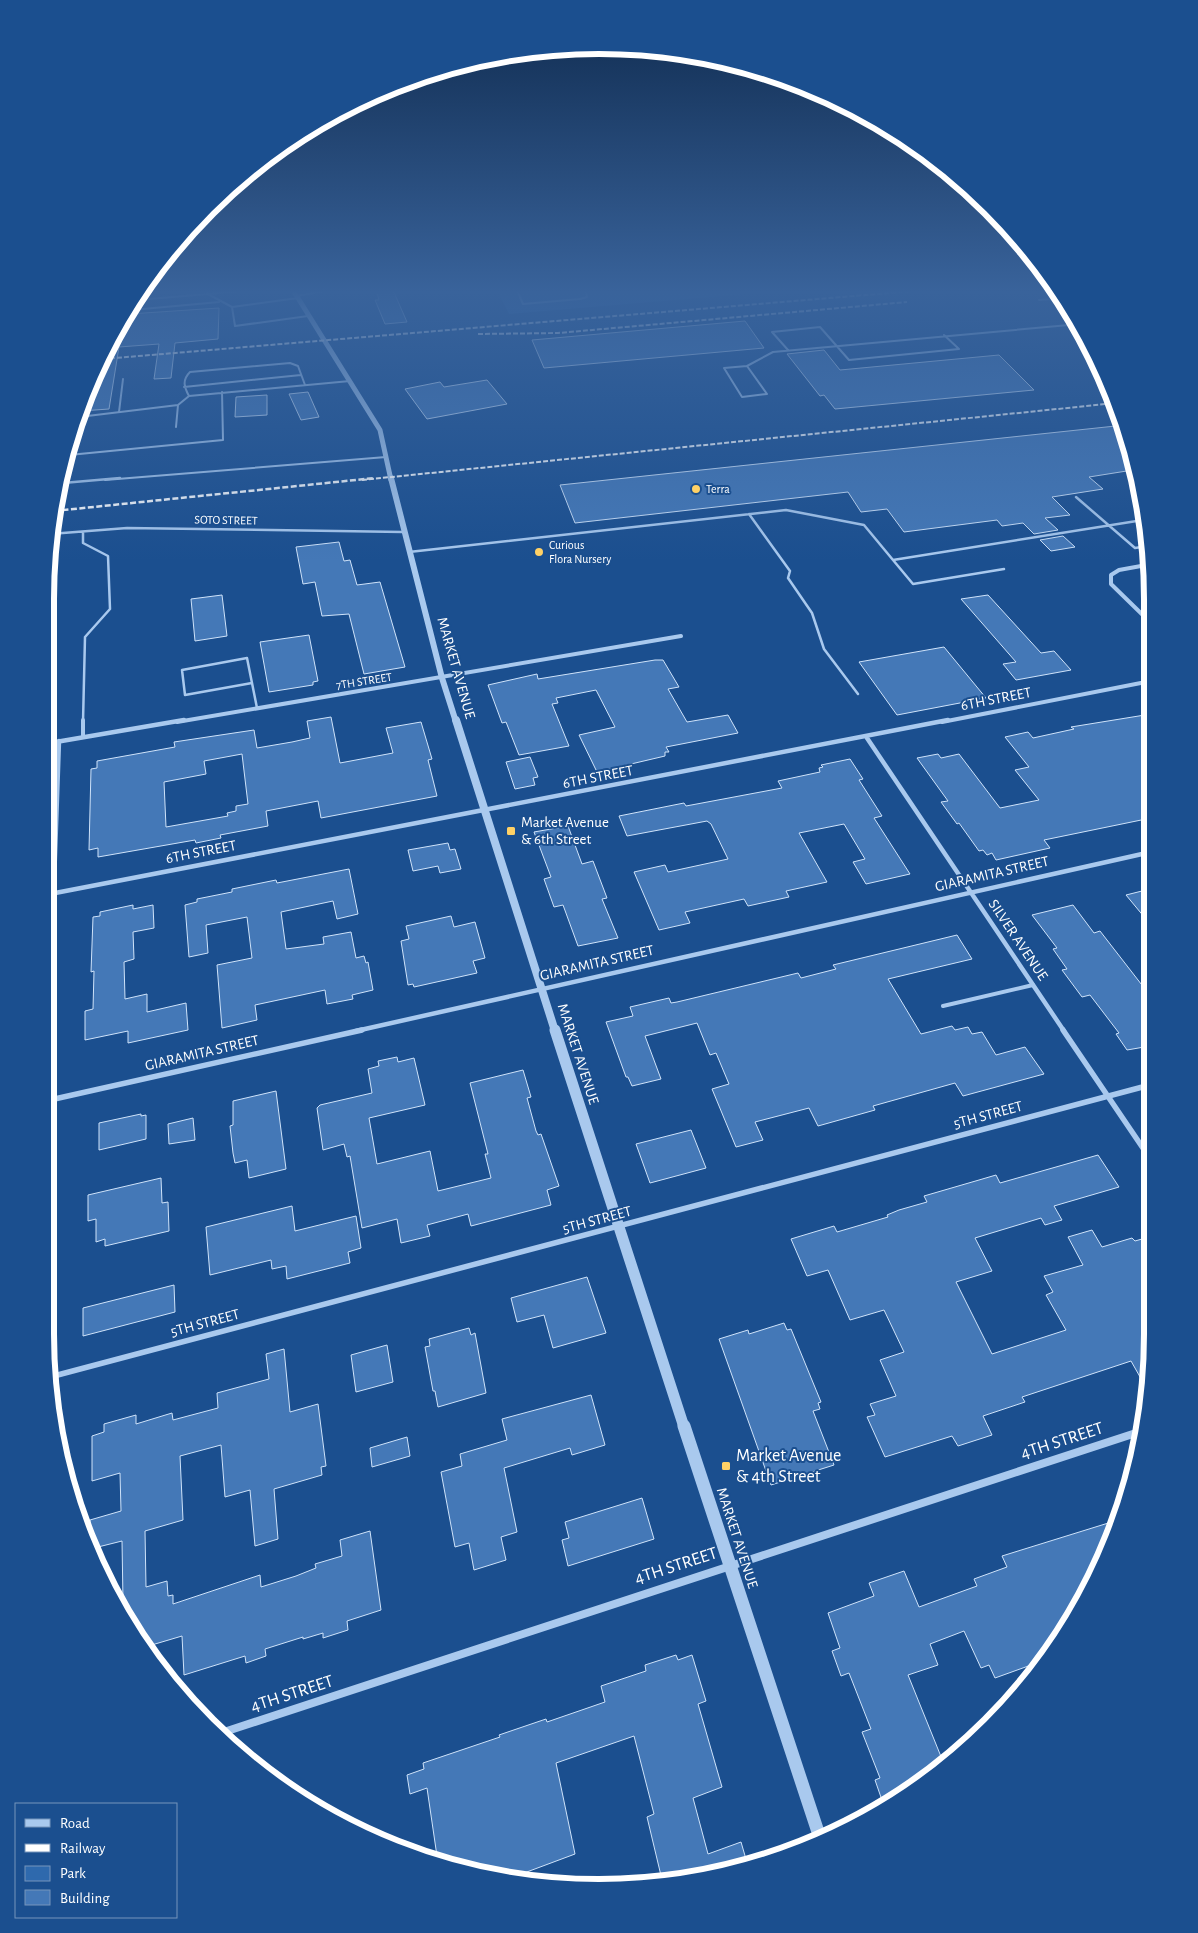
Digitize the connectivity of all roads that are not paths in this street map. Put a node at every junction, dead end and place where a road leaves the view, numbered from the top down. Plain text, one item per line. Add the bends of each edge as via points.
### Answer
1 (123, 380) edge
2 (184, 380) edge
3 (250, 380) edge
4 (303, 380) edge
5 (732, 380) edge
6 (757, 380) edge
7 (350, 381) joint
8 (305, 385) junction
9 (184, 387) junction
10 (222, 392) junction
11 (189, 396) junction
12 (178, 405) junction
13 (119, 412) junction
14 (86, 416) edge
15 (176, 427) dead end
16 (73, 455) edge
17 (386, 458) junction
18 (66, 483) edge
19 (1076, 497) dead end
20 (749, 514) junction
21 (1139, 521) edge
22 (1109, 526) junction
23 (83, 532) junction
24 (403, 532) junction
25 (58, 534) edge
26 (1142, 547) edge
27 (408, 552) junction
28 (893, 560) junction
29 (1143, 566) edge
30 (1004, 569) dead end
31 (1144, 616) edge
32 (681, 636) dead end
33 (442, 678) junction
34 (252, 682) junction
35 (1144, 682) edge
36 (858, 694) dead end
37 (257, 708) junction
38 (84, 737) junction
39 (867, 738) junction
40 (59, 741) junction
41 (54, 742) edge
42 (485, 811) junction
43 (54, 850) edge
44 (1144, 854) edge
45 (971, 892) junction
46 (54, 893) edge
47 (1033, 985) junction
48 (541, 988) junction
49 (943, 1006) dead end
50 (1144, 1087) edge
51 (1108, 1096) junction
52 (54, 1099) edge
53 (1144, 1150) edge
54 (618, 1227) junction
55 (55, 1376) edge
56 (1135, 1433) edge
57 (730, 1564) junction
58 (225, 1732) edge
59 (818, 1833) edge

1 - 13 lane
2 - 9 lane
3 - 9 lane
4 - 8 lane
5 - 6 lane via 742,397 767,394
7 - 8 lane
7 - 17 street, MARKET AVENUE via 380,430
8 - 10 lane
9 - 11 lane
10 - 11 lane
10 - 16 lane via 222,440
11 - 12 lane
12 - 13 lane
12 - 15 lane
13 - 14 lane
17 - 18 lane
17 - 24 street, MARKET AVENUE
19 - 22 lane
20 - 27 lane
20 - 28 lane via 786,510 864,525
20 - 36 lane via 790,571 788,578 812,613 824,649
21 - 22 lane
22 - 26 lane via 1135,548
22 - 28 lane
23 - 24 lane, SOTO STREET via 127,528
23 - 25 lane, SOTO STREET
23 - 38 lane via 83,544 108,556 110,610 86,637
24 - 27 street, MARKET AVENUE
27 - 33 street, MARKET AVENUE
28 - 30 lane via 913,584
29 - 31 street via 1119,570 1111,575 1111,584
32 - 33 street, 7TH STREET
33 - 37 street, 7TH STREET
33 - 42 street, MARKET AVENUE
34 - 34 lane via 247,658 182,670 185,695
34 - 37 lane
35 - 39 street, 6TH STREET
37 - 38 street, 7TH STREET
38 - 40 street, 7TH STREET
39 - 42 street, 6TH STREET
39 - 45 street, SILVER AVENUE
40 - 41 street, 7TH STREET
40 - 43 street
42 - 46 street, 6TH STREET
42 - 48 street, MARKET AVENUE
44 - 45 street, GIARAMITA STREET
45 - 47 street, SILVER AVENUE
45 - 48 street, GIARAMITA STREET
47 - 49 lane
47 - 51 street, SILVER AVENUE
48 - 52 street, GIARAMITA STREET
48 - 54 street, MARKET AVENUE
50 - 51 street, 5TH STREET
51 - 53 street, SILVER AVENUE
51 - 54 street, 5TH STREET
54 - 55 street, 5TH STREET
54 - 57 street, MARKET AVENUE
56 - 57 street, 4TH STREET
57 - 58 street, 4TH STREET
57 - 59 street, MARKET AVENUE

